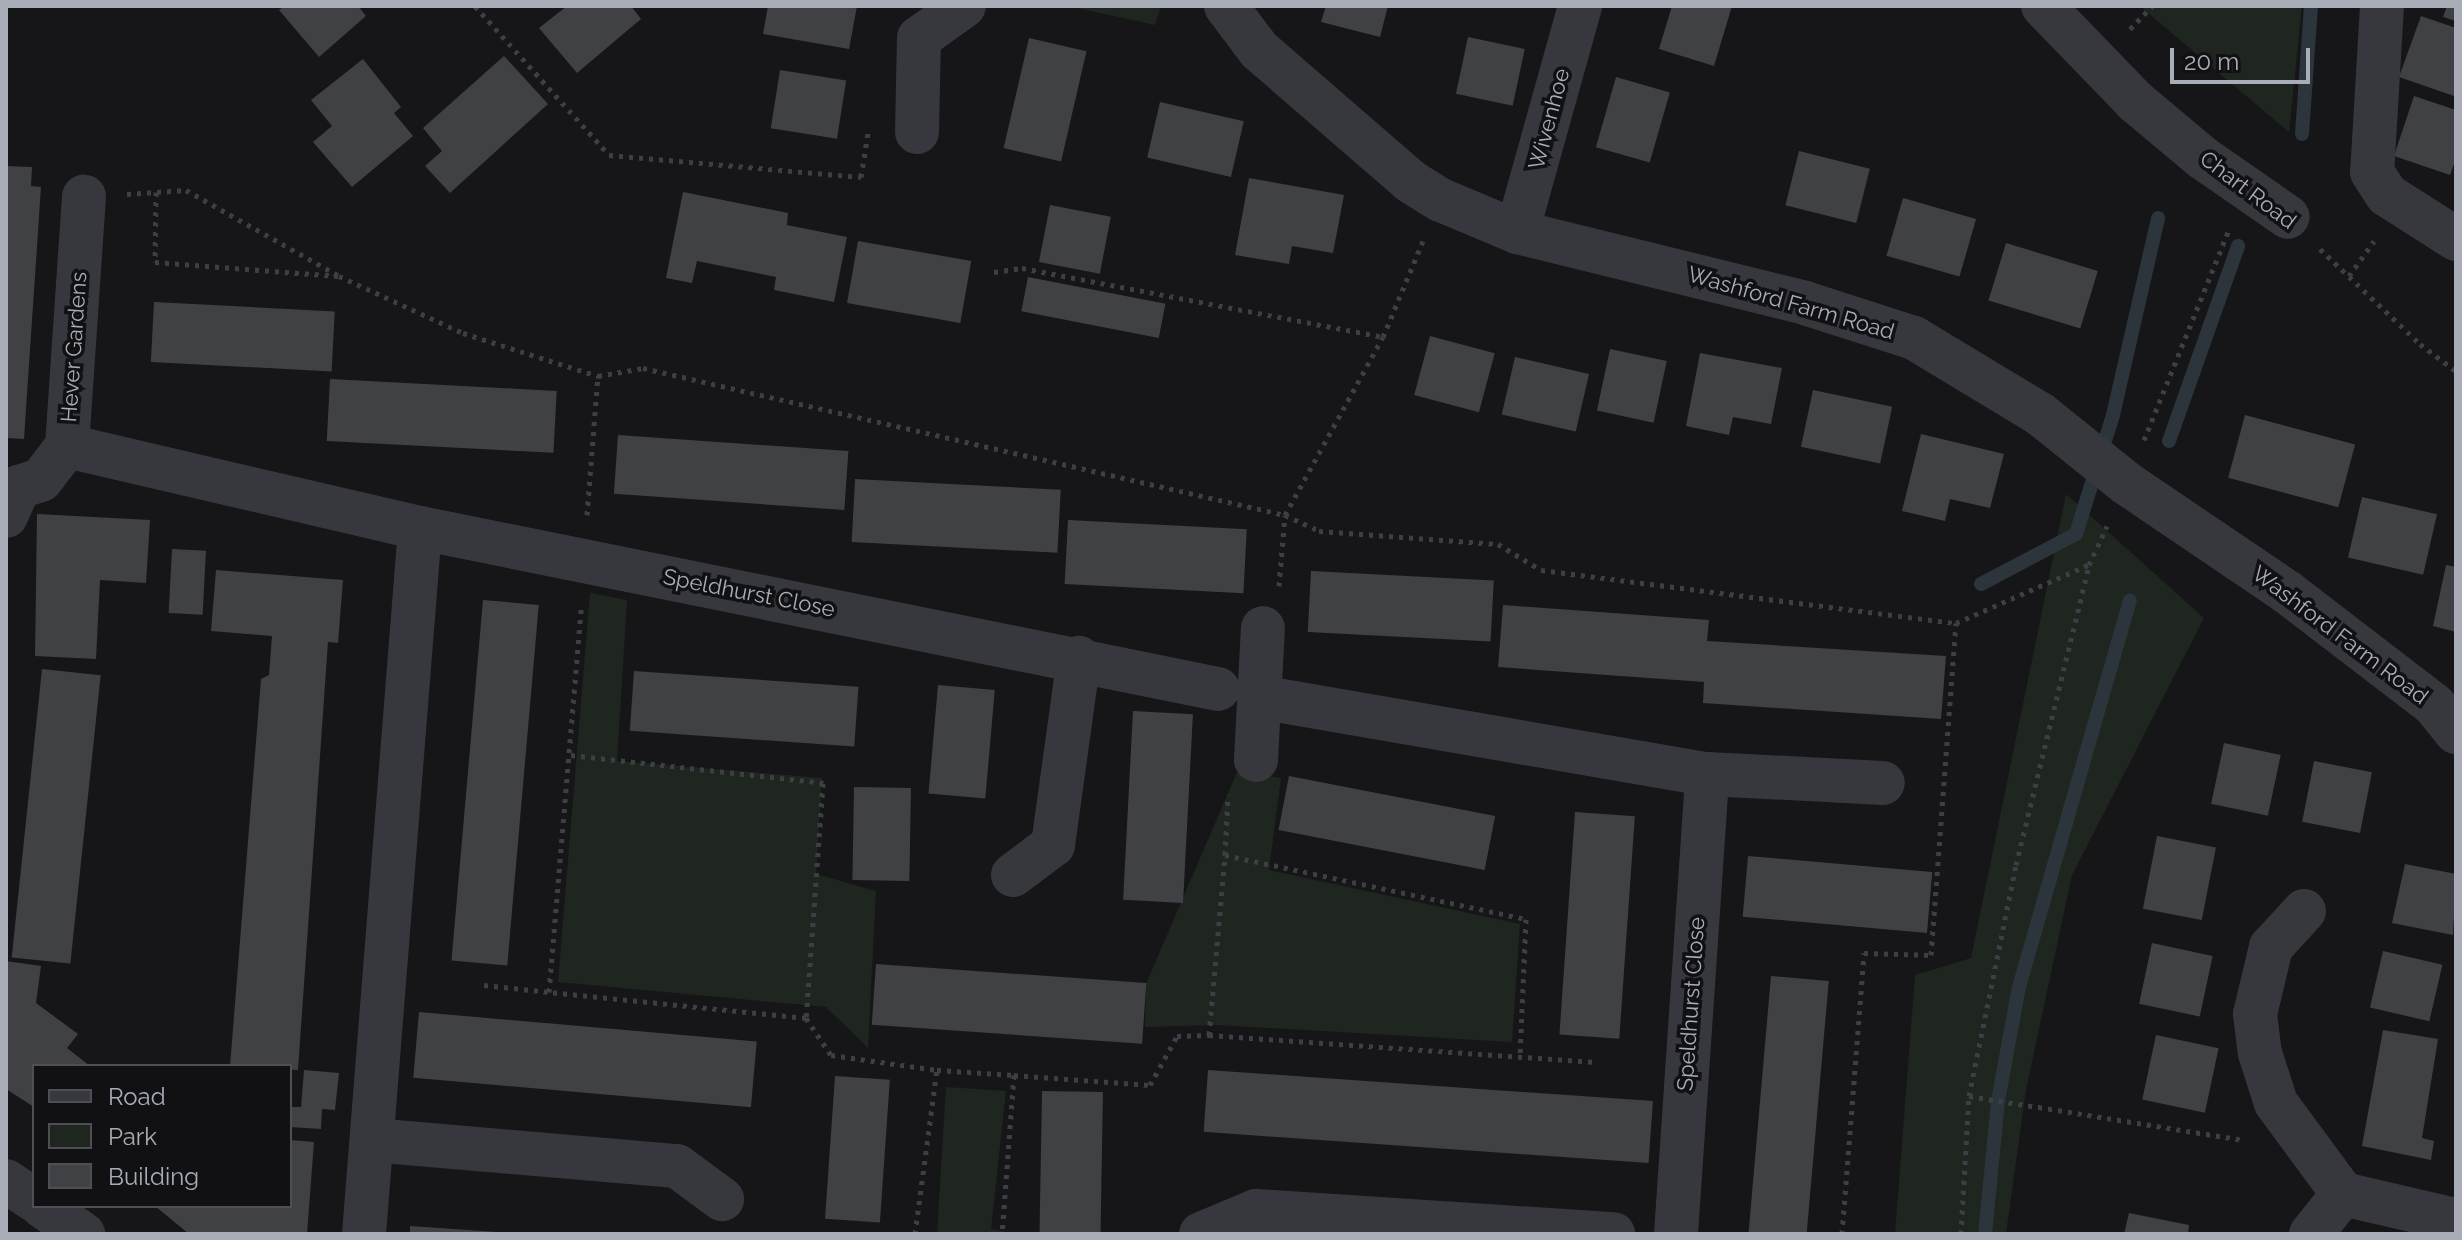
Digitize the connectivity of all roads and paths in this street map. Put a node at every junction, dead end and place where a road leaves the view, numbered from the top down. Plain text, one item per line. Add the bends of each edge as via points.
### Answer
1 (475, 6) edge
2 (964, 6) edge
3 (1226, 6) edge
4 (1580, 6) edge
5 (2043, 6) edge
6 (2382, 6) edge
7 (917, 132) joint
8 (2246, 188) junction
9 (156, 192) junction
10 (84, 197) joint
11 (1441, 200) junction
12 (2288, 217) joint
13 (1517, 232) junction
14 (2456, 239) edge
15 (994, 272) dead end
16 (339, 276) junction
17 (1383, 337) junction
18 (2456, 371) edge
19 (67, 446) junction
20 (2126, 483) junction
21 (1285, 515) junction
22 (6, 516) edge
23 (420, 528) junction
24 (1956, 623) junction
25 (1263, 628) joint
26 (1079, 658) junction
27 (1238, 693) junction
28 (2456, 732) edge
29 (1256, 760) dead end
30 (1707, 774) junction
31 (1883, 783) dead end
32 (1013, 875) dead end
33 (2304, 911) dead end
34 (484, 985) dead end
35 (549, 992) junction
36 (806, 1018) junction
37 (1209, 1035) junction
38 (1520, 1056) junction
39 (1592, 1062) dead end
40 (937, 1070) junction
41 (1014, 1075) junction
42 (1969, 1096) junction
43 (2300, 1134) junction
44 (372, 1140) junction
45 (6, 1181) edge
46 (2343, 1194) junction
47 (32, 1199) edge
48 (722, 1199) dead end
49 (45, 1208) edge
50 (2456, 1220) edge
51 (83, 1234) edge
52 (364, 1234) edge
53 (915, 1234) edge
54 (1002, 1234) edge
55 (1201, 1234) edge
56 (1613, 1234) edge
57 (1676, 1234) edge
58 (1842, 1234) edge
59 (1961, 1234) edge
60 (2311, 1234) edge

1 - 7 path via 609,155 861,177 871,118
2 - 7 street via 919,38
3 - 11 street, Washford Farm Road via 1259,50 1410,181
4 - 13 street, Wivenhoe
5 - 8 street, Chart Road via 2136,102
6 - 14 street via 2372,172 2387,195
8 - 12 street, Chart Road
8 - 20 path
9 - 10 path
9 - 16 path via 186,190
9 - 16 path via 155,262
10 - 19 street, Hever Gardens
11 - 13 street, Washford Farm Road
11 - 17 path
12 - 18 path, Chart Road via 2420,344
13 - 20 street, Washford Farm Road via 1805,303 1914,338 2040,414
15 - 17 path via 1022,268
16 - 21 path via 463,333 598,376 643,368
17 - 21 path
19 - 22 street, Hever Gardens via 41,480 19,487
19 - 23 street, Speldhurst Close
20 - 28 street, Washford Farm Road via 2287,592 2434,705
21 - 24 path via 1319,531 1498,544 1541,570
21 - 25 path via 1282,571 1272,617
23 - 26 street, Speldhurst Close
23 - 44 street
24 - 42 path via 2089,565 2016,865
24 - 58 path via 1931,955 1864,953
25 - 27 street
26 - 27 street, Speldhurst Close
26 - 32 street via 1053,845
27 - 29 street
27 - 30 street, Speldhurst Close
30 - 31 street, Speldhurst Close
30 - 57 street, Speldhurst Close
33 - 43 street via 2271,947 2255,1014 2260,1053 2276,1103
34 - 35 path
35 - 36 path
35 - 36 path via 571,755 823,783
36 - 40 path via 831,1055
37 - 38 path
37 - 38 path via 1225,855 1526,919
37 - 41 path via 1177,1036 1150,1085
38 - 39 path
40 - 41 path
40 - 53 path
41 - 54 path
42 - 43 path via 2260,1142
42 - 59 path
43 - 46 street
44 - 48 street via 677,1166
44 - 52 street
45 - 47 street
46 - 50 street
46 - 60 street
49 - 51 street
55 - 56 street via 1256,1211

